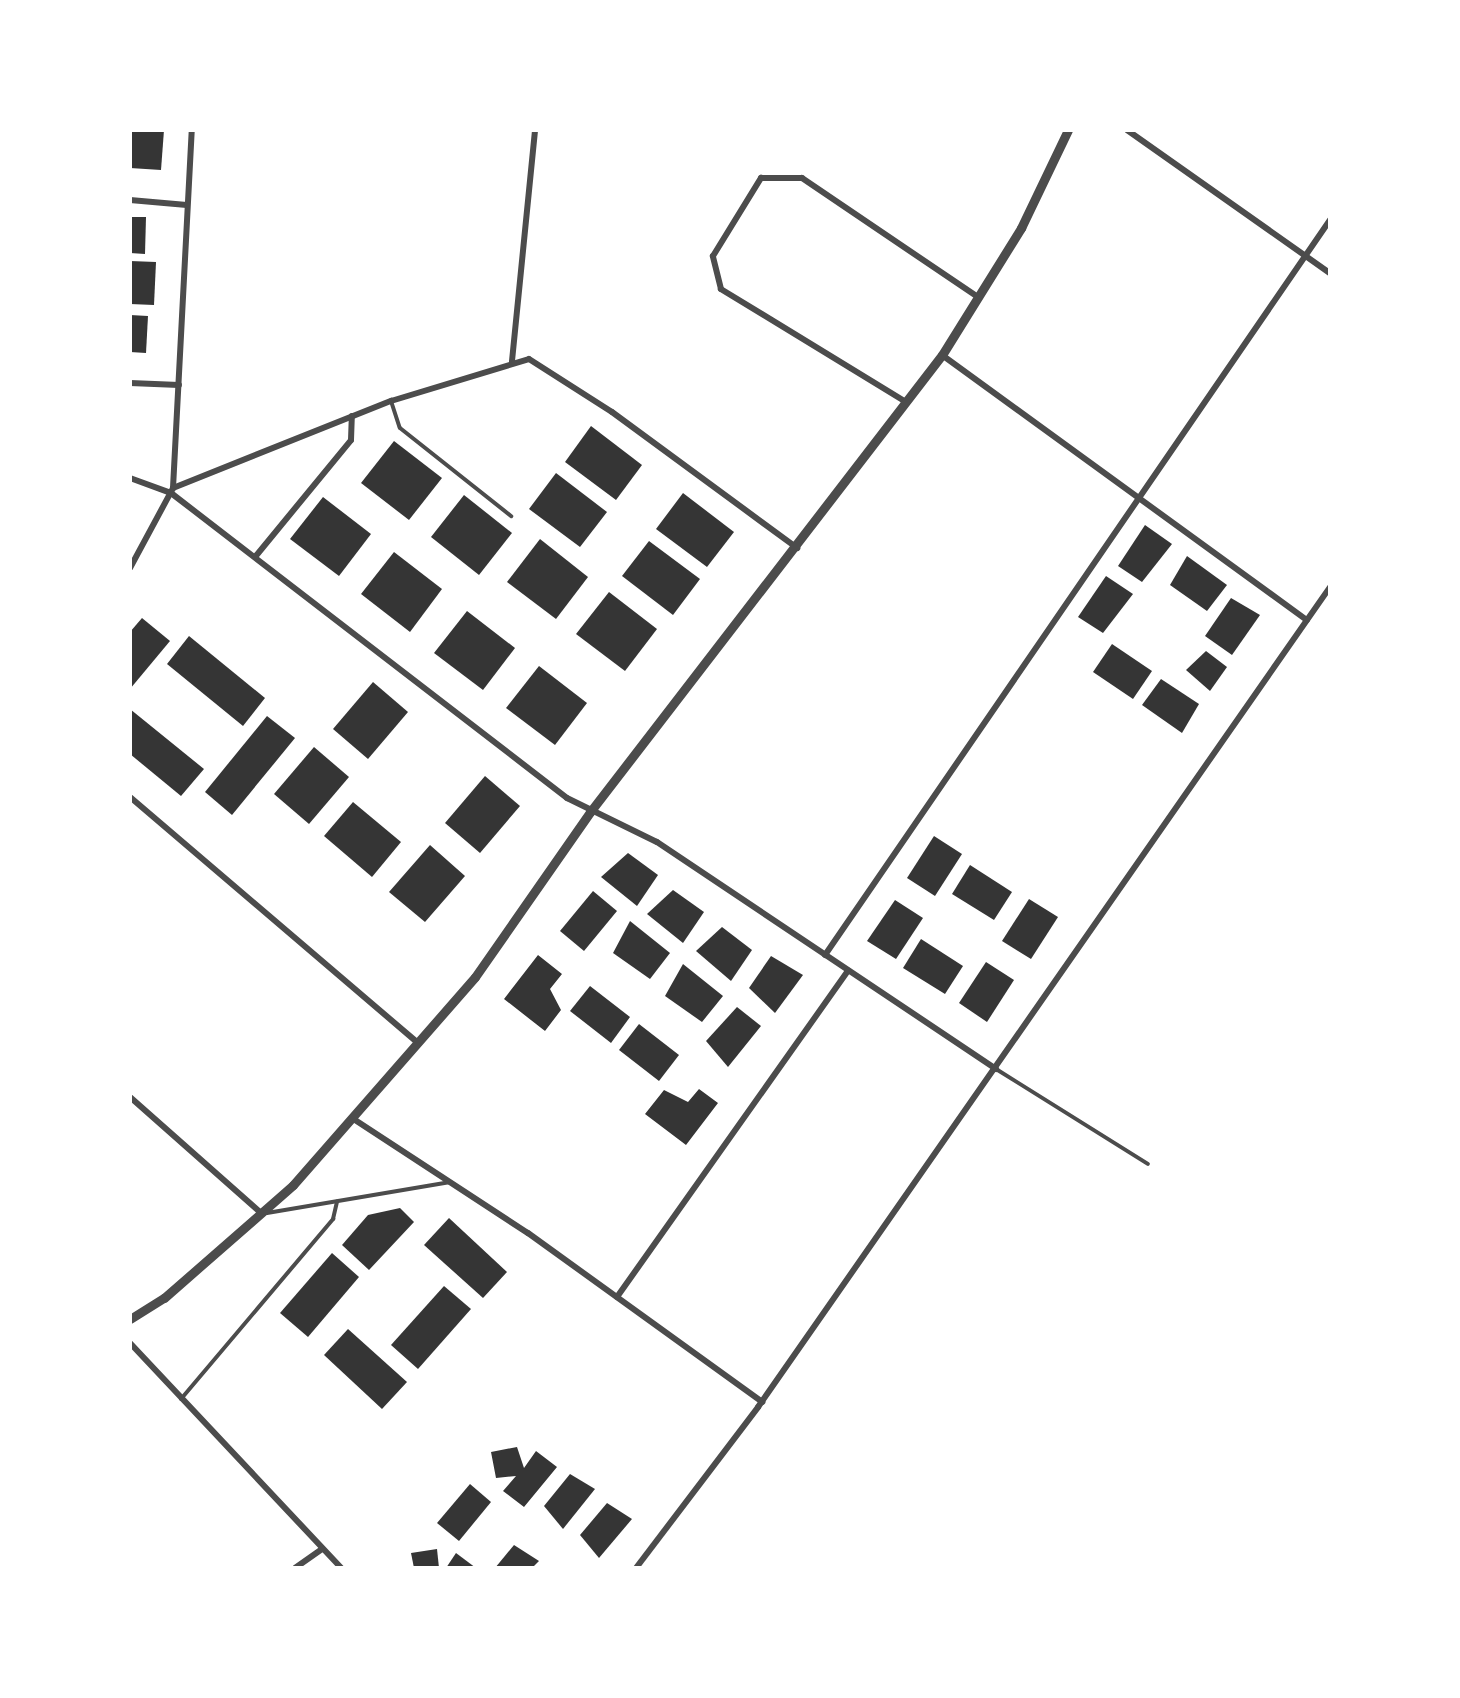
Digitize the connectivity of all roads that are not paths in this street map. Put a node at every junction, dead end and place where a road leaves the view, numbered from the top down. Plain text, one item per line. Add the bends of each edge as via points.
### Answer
1 (192, 130) edge
2 (535, 130) edge
3 (1068, 130) edge
4 (1127, 130) edge
5 (130, 200) edge
6 (187, 206) junction
7 (1330, 220) edge
8 (1304, 255) junction
9 (1330, 273) edge
10 (978, 297) junction
11 (942, 355) junction
12 (512, 361) junction
13 (130, 383) edge
14 (178, 385) junction
15 (391, 401) junction
16 (909, 403) junction
17 (352, 416) junction
18 (130, 478) edge
19 (172, 490) junction
20 (1137, 496) junction
21 (511, 516) dead end
22 (798, 549) junction
23 (255, 557) junction
24 (130, 568) edge
25 (1330, 586) edge
26 (1307, 620) junction
27 (130, 797) edge
28 (590, 812) junction
29 (825, 955) junction
30 (848, 971) junction
31 (418, 1043) junction
32 (996, 1068) junction
33 (130, 1097) edge
34 (352, 1118) junction
35 (1148, 1164) dead end
36 (450, 1182) junction
37 (337, 1201) junction
38 (262, 1214) junction
39 (618, 1298) junction
40 (130, 1319) edge
41 (130, 1344) edge
42 (181, 1398) junction
43 (762, 1402) junction
44 (322, 1549) junction
45 (295, 1568) edge
46 (340, 1568) edge
47 (636, 1568) edge

1 - 6 street
2 - 12 street
3 - 10 street via 1021,228
4 - 8 street
5 - 6 street
6 - 14 street
7 - 8 street
8 - 9 street
8 - 20 street
10 - 11 street
10 - 16 street via 802,178 761,178 713,256 721,289
11 - 16 street
11 - 20 street
12 - 15 street
12 - 22 street via 529,360 555,373
13 - 14 street
14 - 19 street
15 - 17 street
15 - 21 lane via 400,428
16 - 22 street
17 - 19 street
17 - 23 street via 351,440 289,507
18 - 19 street
19 - 23 street
19 - 24 street
20 - 26 street
20 - 29 street
22 - 28 street
23 - 28 street
25 - 26 street
26 - 32 street
27 - 31 street
28 - 29 street via 657,842
28 - 31 street via 475,977
29 - 30 street
30 - 32 street
30 - 39 street
31 - 34 street
32 - 35 lane
32 - 43 street
33 - 38 street
34 - 36 street
34 - 38 street
36 - 37 lane
36 - 39 street
37 - 38 lane
37 - 42 lane via 333,1218
38 - 40 street
39 - 43 street
41 - 42 street
42 - 44 street
43 - 47 street
44 - 45 street
44 - 46 street

